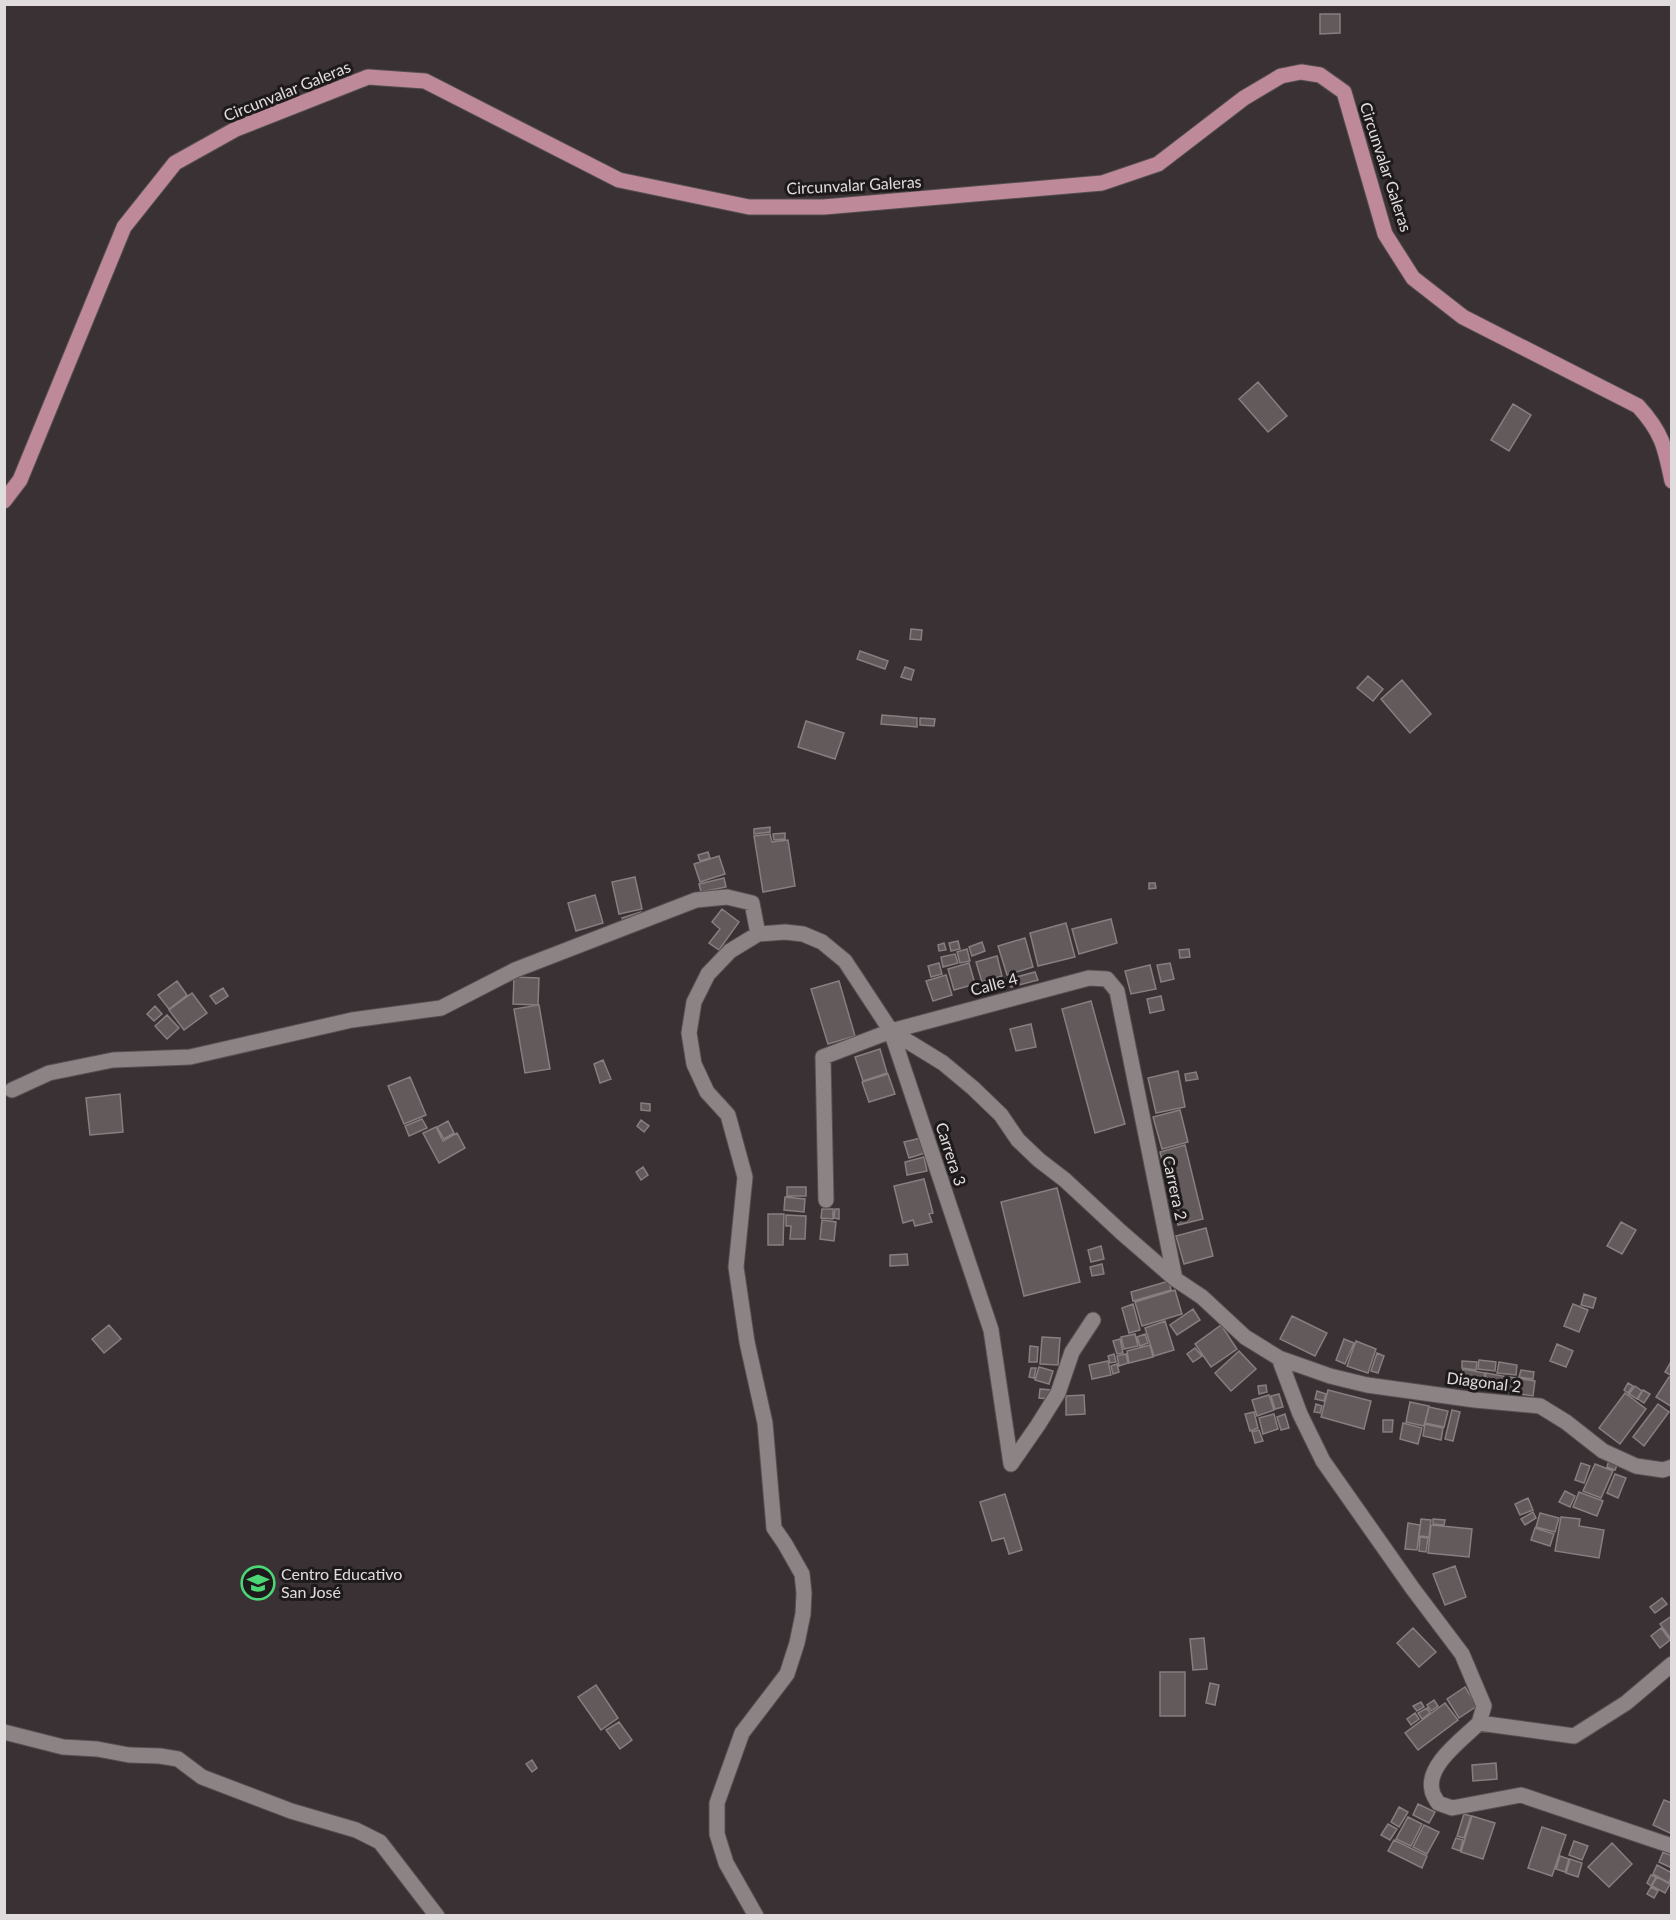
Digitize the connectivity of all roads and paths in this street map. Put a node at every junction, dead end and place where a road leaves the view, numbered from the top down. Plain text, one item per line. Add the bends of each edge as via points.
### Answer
1 (1671, 481) edge
2 (4, 501) edge
3 (758, 934) junction
4 (1107, 979) joint
5 (891, 1030) junction
6 (12, 1090) dead end
7 (826, 1200) dead end
8 (1175, 1279) junction
9 (1093, 1320) dead end
10 (1279, 1358) junction
11 (1671, 1467) edge
12 (1671, 1664) edge
13 (1479, 1723) junction
14 (4, 1732) edge
15 (1671, 1846) edge
16 (437, 1916) edge
17 (756, 1916) edge

1 - 2 main road, Circunvalar Galeras via 1665,445 1638,406 1463,317 1413,278 1385,234 1344,92 1320,75 1301,72 1281,76 1244,98 1158,164 1102,183 824,207 749,207 619,180 425,81 368,77 236,129 175,163 124,227 20,480
3 - 5 street, Carrera 3 via 803,934 822,942 845,961
3 - 6 street via 752,903 727,897 696,900 515,970 441,1008 352,1020 190,1057 113,1060 50,1073
3 - 17 street via 730,951 708,974 694,1002 689,1033 694,1064 707,1092 728,1115 745,1177 735,1267 765,1424 774,1528 802,1574 804,1593 797,1642 787,1674 742,1733 717,1803 717,1834 726,1863
4 - 5 street, Calle 4 via 1089,978
4 - 8 street, Carrera 2 via 1117,991
5 - 7 street, Calle 4 via 823,1057
5 - 8 street via 944,1063 973,1088 1039,1161
5 - 9 street, Carrera 3 via 991,1330 1011,1464 1058,1393 1072,1352
8 - 10 street via 1202,1297 1245,1337
10 - 11 street, Diagonal 2 via 1367,1385 1540,1406 1603,1451 1636,1466 1663,1470
10 - 13 street via 1323,1461 1462,1654 1484,1707
12 - 13 street via 1626,1703 1574,1736
13 - 15 street via 1438,1764 1432,1777 1438,1803 1452,1808 1521,1795
14 - 16 street via 63,1747 178,1759 201,1777 291,1811 356,1830 380,1842

